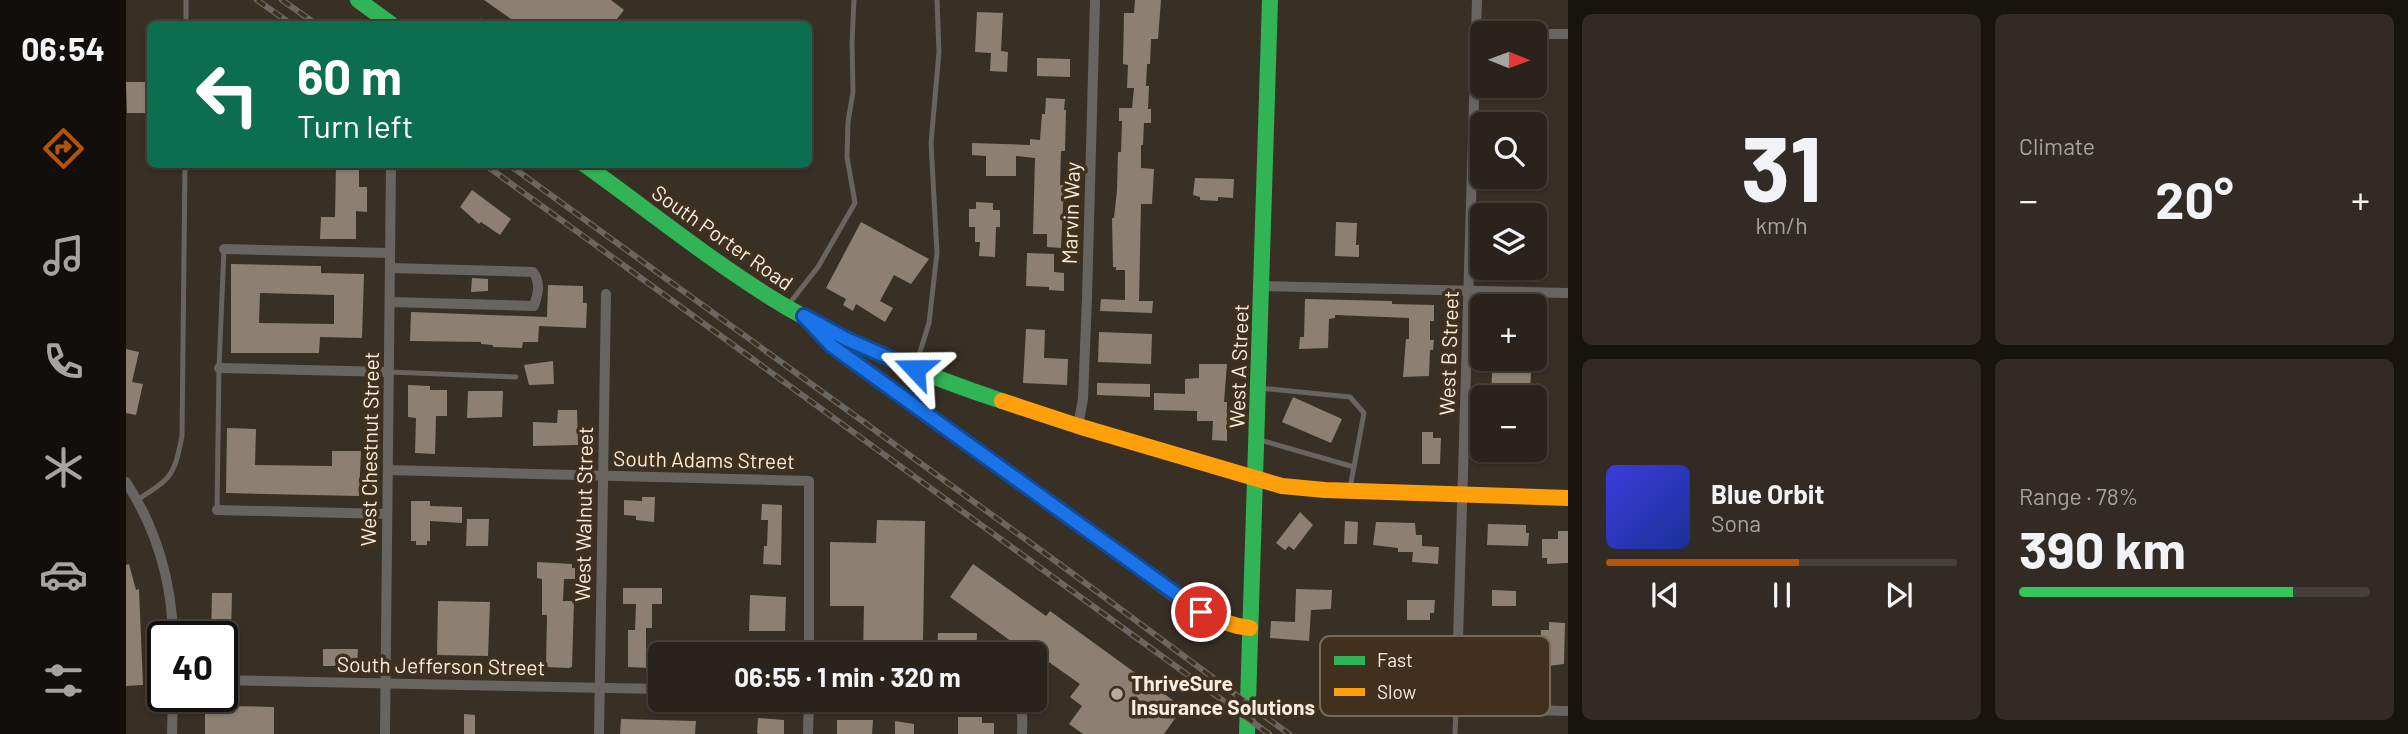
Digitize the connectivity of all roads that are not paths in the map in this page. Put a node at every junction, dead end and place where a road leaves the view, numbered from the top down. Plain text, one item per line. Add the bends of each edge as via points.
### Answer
1 (186, 0) edge
2 (358, 0) edge
3 (854, 0) edge
4 (937, 0) edge
5 (1095, 0) edge
6 (1270, 0) edge
7 (1477, 0) edge
8 (186, 21) edge
9 (387, 21) edge
10 (1476, 21) edge
11 (1547, 34) edge
12 (1568, 34) edge
13 (1474, 98) edge
14 (184, 168) edge
15 (391, 168) edge
16 (590, 168) edge
17 (224, 249) joint
18 (390, 253) junction
19 (390, 268) junction
20 (1261, 286) junction
21 (1469, 292) junction
22 (1568, 293) edge
23 (606, 294) dead end
24 (390, 302) junction
25 (787, 306) junction
26 (804, 316) junction
27 (219, 368) junction
28 (915, 369) junction
29 (389, 372) junction
30 (516, 377) dead end
31 (1259, 388) junction
32 (1079, 426) junction
33 (1257, 439) junction
34 (1354, 467) junction
35 (388, 470) junction
36 (603, 475) junction
37 (1255, 479) junction
38 (126, 482) edge
39 (1350, 491) junction
40 (1463, 493) junction
41 (1568, 498) edge
42 (137, 500) junction
43 (217, 510) joint
44 (387, 514) junction
45 (171, 621) edge
46 (1250, 628) junction
47 (1458, 636) edge
48 (809, 642) edge
49 (238, 680) edge
50 (386, 684) junction
51 (599, 688) junction
52 (648, 689) edge
53 (1550, 711) edge
54 (1568, 711) edge
55 (173, 712) edge
56 (809, 712) edge
57 (1021, 712) edge
58 (1456, 716) edge
59 (172, 734) edge
60 (384, 734) edge
61 (599, 734) edge
62 (808, 734) edge
63 (1022, 734) edge
64 (1247, 734) edge
65 (1455, 734) edge

1 - 8 lane
2 - 9 street
3 - 25 lane via 847,157 855,204 818,267
4 - 28 lane via 939,52 932,144 937,253 929,323
5 - 32 street, Marvin Way
6 - 20 street, West A Street
7 - 10 street, West B Street
11 - 12 street
13 - 21 street, West B Street
14 - 42 lane via 182,436 176,466 166,482
15 - 18 street, West Chestnut Street
16 - 25 street, South Porter Road
17 - 18 street
17 - 27 lane
18 - 19 street, West Chestnut Street
19 - 24 street, West Chestnut Street
19 - 24 street via 533,272 538,278 534,306
20 - 21 street
20 - 31 street, West A Street
21 - 22 street
21 - 40 street, West B Street
23 - 36 street, West Walnut Street
24 - 29 street, West Chestnut Street
25 - 26 street, South Porter Road
26 - 28 street, South Porter Road
26 - 46 street via 832,346 1201,612
27 - 29 street
27 - 43 lane
28 - 32 street, South Porter Road
29 - 30 lane
29 - 35 street, West Chestnut Street
31 - 33 street, West A Street
31 - 34 lane via 1350,397 1364,413
32 - 37 street, South Porter Road
33 - 34 lane
33 - 37 street, West A Street
34 - 39 lane
35 - 36 street, South Adams Street
35 - 44 street, West Chestnut Street
36 - 48 street, South Adams Street via 809,481
36 - 51 street, West Walnut Street
37 - 39 street, South Porter Road via 1282,486
37 - 46 street, West A Street
38 - 42 street
39 - 40 street, South Porter Road
40 - 41 street, South Porter Road
40 - 47 street, West B Street
42 - 45 street via 166,573
43 - 44 street
44 - 50 street, West Chestnut Street
46 - 64 street, West A Street
49 - 50 street, South Jefferson Street
50 - 51 street, South Jefferson Street
50 - 60 street, West Chestnut Street
51 - 52 street, South Jefferson Street
51 - 61 street, West Walnut Street
53 - 54 street
55 - 59 street
56 - 62 street
57 - 63 street
58 - 65 lane

